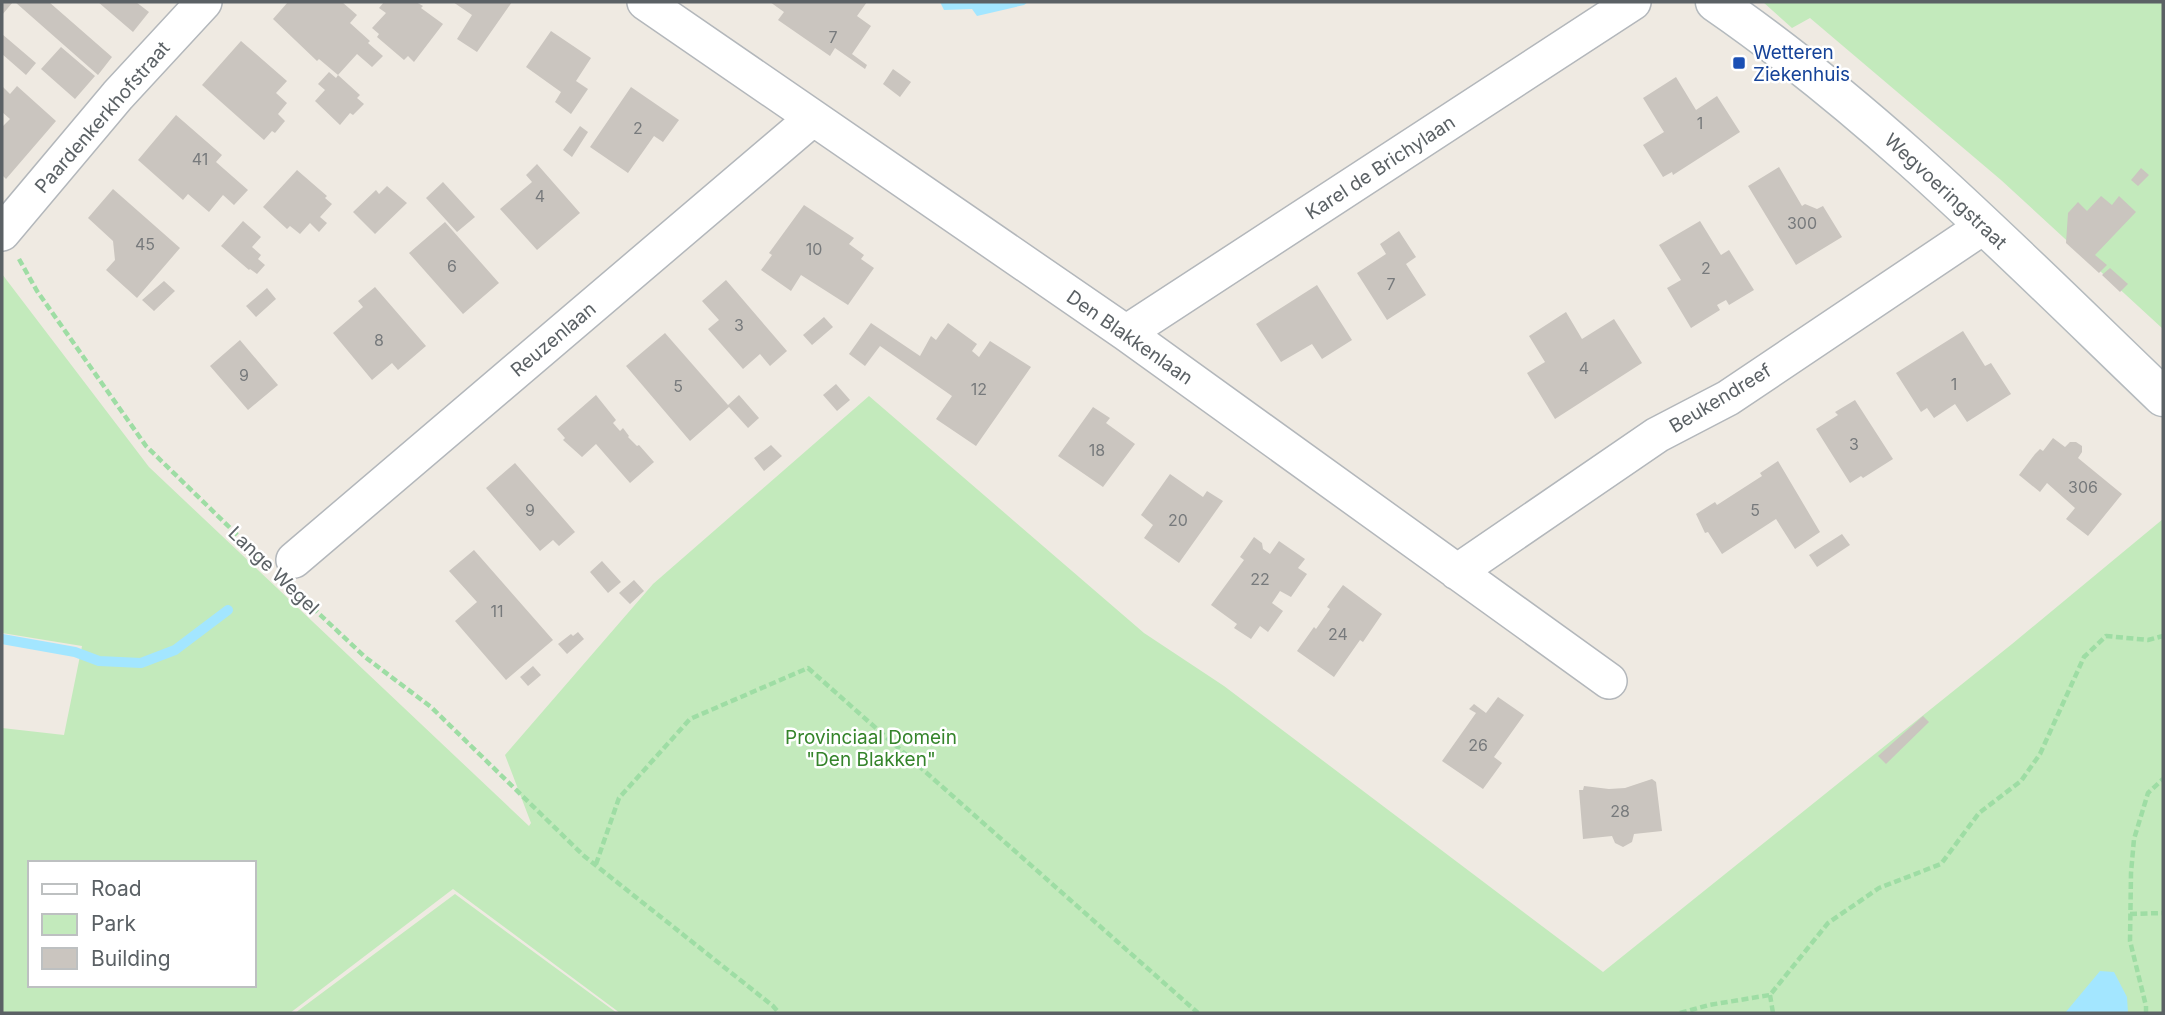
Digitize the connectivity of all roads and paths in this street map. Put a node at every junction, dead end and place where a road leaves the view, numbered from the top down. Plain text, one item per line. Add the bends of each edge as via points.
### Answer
1 (204, 2) edge
2 (645, 2) edge
3 (1633, 2) edge
4 (1715, 2) edge
5 (813, 118) junction
6 (1984, 226) junction
7 (2, 231) edge
8 (1126, 333) junction
9 (2163, 397) edge
10 (1457, 572) junction
11 (286, 573) junction
12 (2163, 636) edge
13 (1609, 681) dead end
14 (2163, 779) edge
15 (596, 864) junction
16 (2163, 913) edge
17 (2130, 914) junction
18 (1770, 995) junction
19 (779, 1013) edge
20 (1198, 1013) edge
21 (1680, 1013) edge
22 (1773, 1013) edge
23 (2146, 1013) edge

1 - 7 street, Paardenkerkhofstraat
2 - 5 street, Den Blakkenlaan
3 - 8 street, Karel de Brichylaan
4 - 6 main road, Wegvoeringstraat via 1893,140
5 - 8 street, Den Blakkenlaan
5 - 11 street, Reuzenlaan
6 - 9 main road, Wegvoeringstraat
6 - 10 street, Beukendreef via 1728,398 1657,435
7 - 11 path, Lange Wegel via 37,291 146,446
8 - 10 street, Den Blakkenlaan
10 - 13 street, Den Blakkenlaan
11 - 15 path, Lange Wegel via 365,657 431,706
12 - 18 path via 2148,640 2106,636 2084,657 2040,754 2021,781 1979,813 1941,864 1879,888 1828,923
14 - 17 path via 2148,793 2134,839
15 - 19 path, Lange Wegel
15 - 20 path via 619,798 690,719 808,668
16 - 17 path
17 - 23 path via 2130,941
18 - 21 path
18 - 22 path

